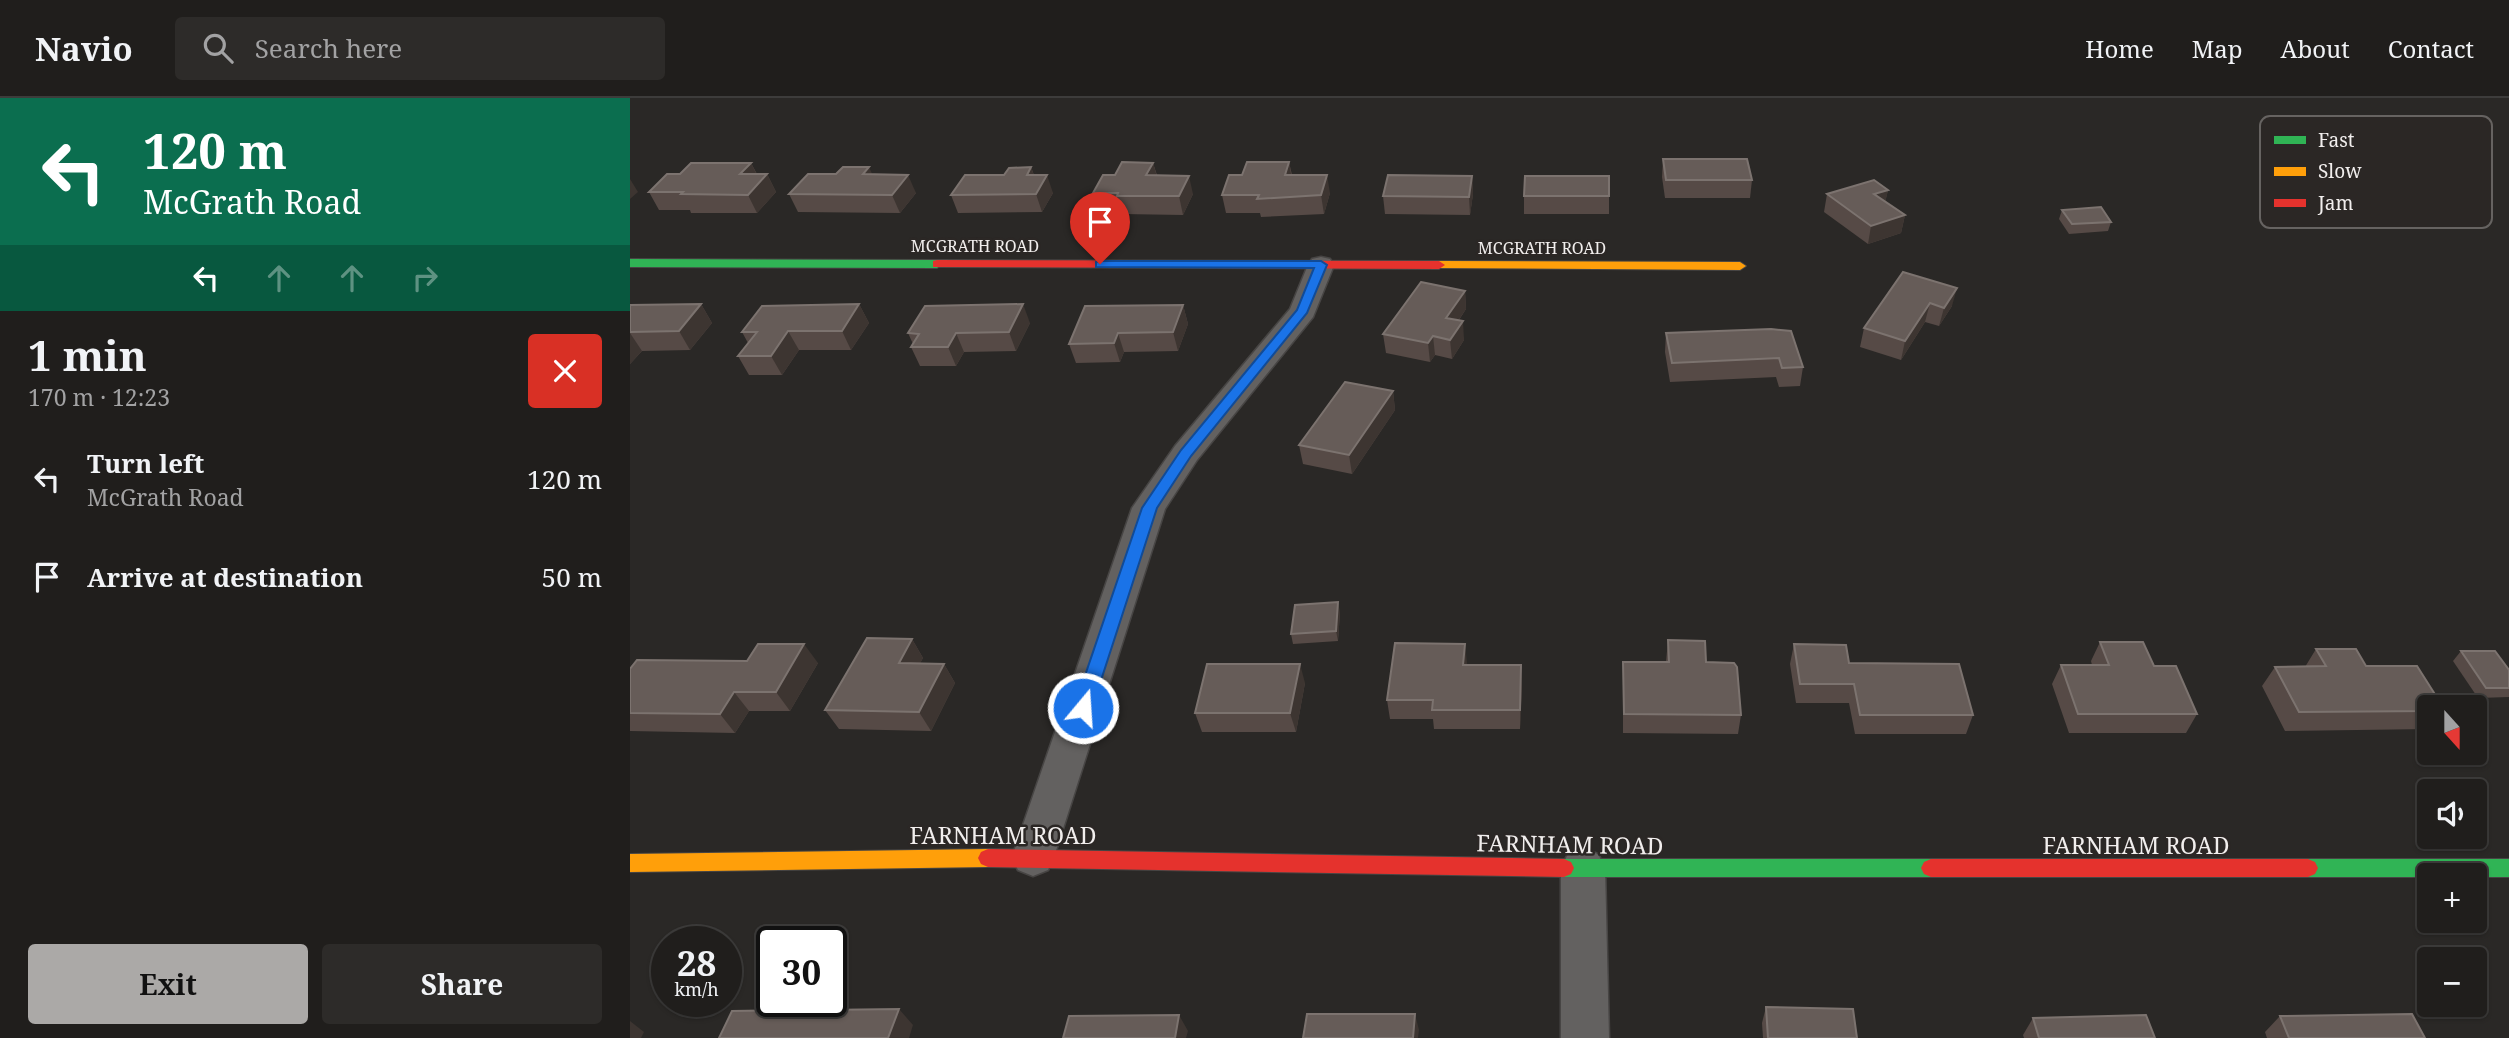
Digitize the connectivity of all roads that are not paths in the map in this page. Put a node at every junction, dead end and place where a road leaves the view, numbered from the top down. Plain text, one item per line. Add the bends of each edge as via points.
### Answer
1 (630, 263) edge
2 (1321, 265) junction
3 (1740, 266) dead end
4 (1033, 857) junction
5 (630, 863) edge
6 (2509, 868) edge
7 (1583, 869) junction
8 (1585, 1038) edge

1 - 2 street, MCGRATH ROAD
2 - 3 street, MCGRATH ROAD
2 - 4 street via 1303,311 1186,453 1149,508
4 - 5 street, FARNHAM ROAD
4 - 7 street, FARNHAM ROAD
6 - 7 street, FARNHAM ROAD
7 - 8 street

